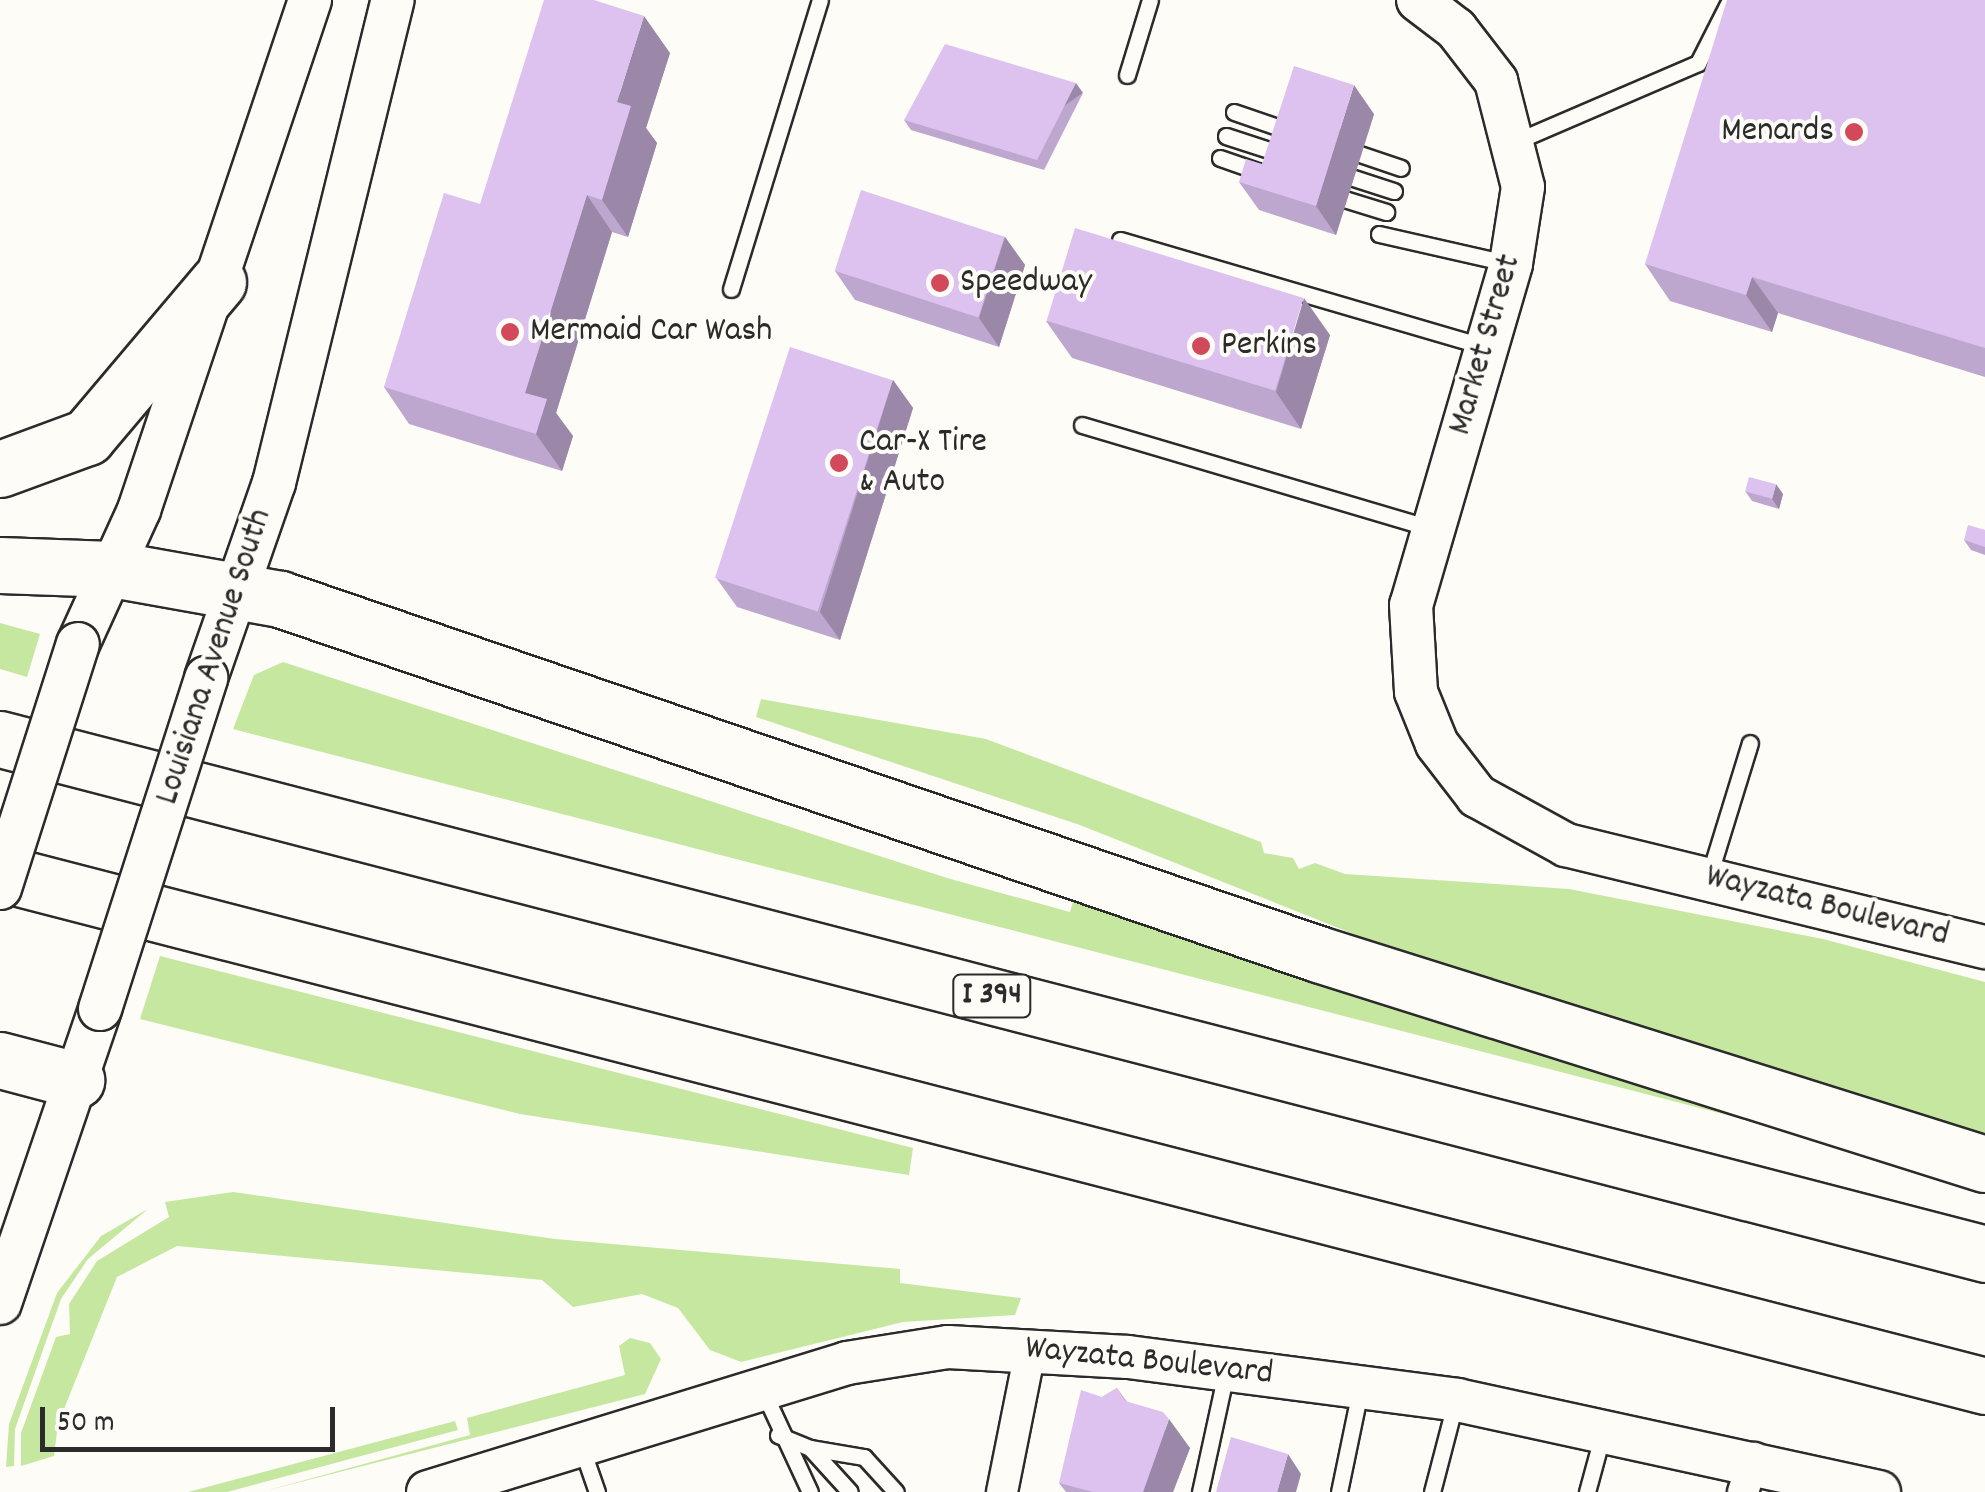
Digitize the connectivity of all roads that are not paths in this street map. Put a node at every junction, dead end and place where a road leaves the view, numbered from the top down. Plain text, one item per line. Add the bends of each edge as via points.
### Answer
1 (310, 0) edge
2 (393, 0) edge
3 (820, 0) edge
4 (1150, 0) edge
5 (1418, 0) edge
6 (1730, 0) edge
7 (1126, 75) dead end
8 (1234, 112) dead end
9 (1226, 136) dead end
10 (1308, 137) edge
11 (1517, 141) junction
12 (1327, 144) edge
13 (1220, 158) dead end
14 (1301, 160) edge
15 (1319, 166) edge
16 (1401, 168) dead end
17 (1275, 176) edge
18 (1312, 188) edge
19 (1394, 190) dead end
20 (1386, 212) dead end
21 (1379, 234) dead end
22 (1120, 240) edge
23 (1511, 264) junction
24 (218, 282) junction
25 (732, 289) dead end
26 (1486, 347) junction
27 (1082, 425) dead end
28 (0, 468) edge
29 (1432, 529) junction
30 (0, 539) edge
31 (0, 565) edge
32 (112, 570) junction
33 (236, 591) junction
34 (1424, 720) joint
35 (0, 739) edge
36 (1750, 743) dead end
37 (0, 873) edge
38 (1710, 876) junction
39 (0, 888) edge
40 (1985, 947) edge
41 (0, 1060) edge
42 (76, 1080) junction
43 (1985, 1164) edge
44 (1985, 1254) edge
45 (0, 1303) edge
46 (1031, 1347) junction
47 (1226, 1370) junction
48 (1985, 1386) edge
49 (1360, 1387) junction
50 (762, 1389) junction
51 (1456, 1400) junction
52 (1605, 1426) junction
53 (778, 1435) junction
54 (581, 1445) junction
55 (810, 1448) junction
56 (1749, 1475) edge
57 (482, 1483) edge
58 (428, 1492) edge
59 (596, 1492) edge
60 (810, 1492) edge
61 (850, 1492) edge
62 (896, 1492) edge
63 (1002, 1492) edge
64 (1200, 1492) edge
65 (1340, 1492) edge
66 (1432, 1492) edge
67 (1588, 1492) edge
68 (1880, 1492) edge

1 - 24 street
2 - 33 street, Louisiana Avenue South via 336,249
3 - 25 lane
4 - 7 lane
5 - 11 street, Market Street via 1456,29 1496,80
6 - 11 lane via 1712,50 1698,63
8 - 10 lane
9 - 14 lane
11 - 23 street, Market Street via 1523,187
12 - 16 lane
13 - 17 lane
15 - 19 lane
18 - 20 lane
21 - 23 lane
22 - 26 lane
23 - 26 street, Market Street
24 - 28 highway via 87,437
24 - 32 street
26 - 29 street, Market Street
27 - 29 lane
29 - 34 street, Market Street via 1409,634
30 - 32 highway
31 - 32 highway
32 - 33 highway
32 - 39 street, bridge via 78,644
33 - 42 street, Louisiana Avenue South, bridge
33 - 43 highway via 966,827 1318,954
34 - 38 street, Wayzata Boulevard via 1455,770 1507,819 1566,845
35 - 44 highway, I 394
36 - 38 lane
37 - 48 highway
38 - 40 street, Wayzata Boulevard
41 - 42 highway
42 - 45 street, Louisiana Avenue South
46 - 47 street, Wayzata Boulevard
46 - 50 street, Wayzata Boulevard via 931,1349
46 - 63 street
47 - 49 street, Wayzata Boulevard
47 - 64 lane
49 - 51 street, Wayzata Boulevard
49 - 65 lane
50 - 53 lane
50 - 54 street, Wayzata Boulevard
51 - 52 street, Wayzata Boulevard
51 - 66 lane
52 - 56 street, Wayzata Boulevard
52 - 67 lane
53 - 55 lane
53 - 60 lane
54 - 57 street, Wayzata Boulevard
54 - 59 lane
55 - 61 lane
55 - 62 lane via 864,1458
56 - 68 street, Wayzata Boulevard
57 - 58 street, Wayzata Boulevard

